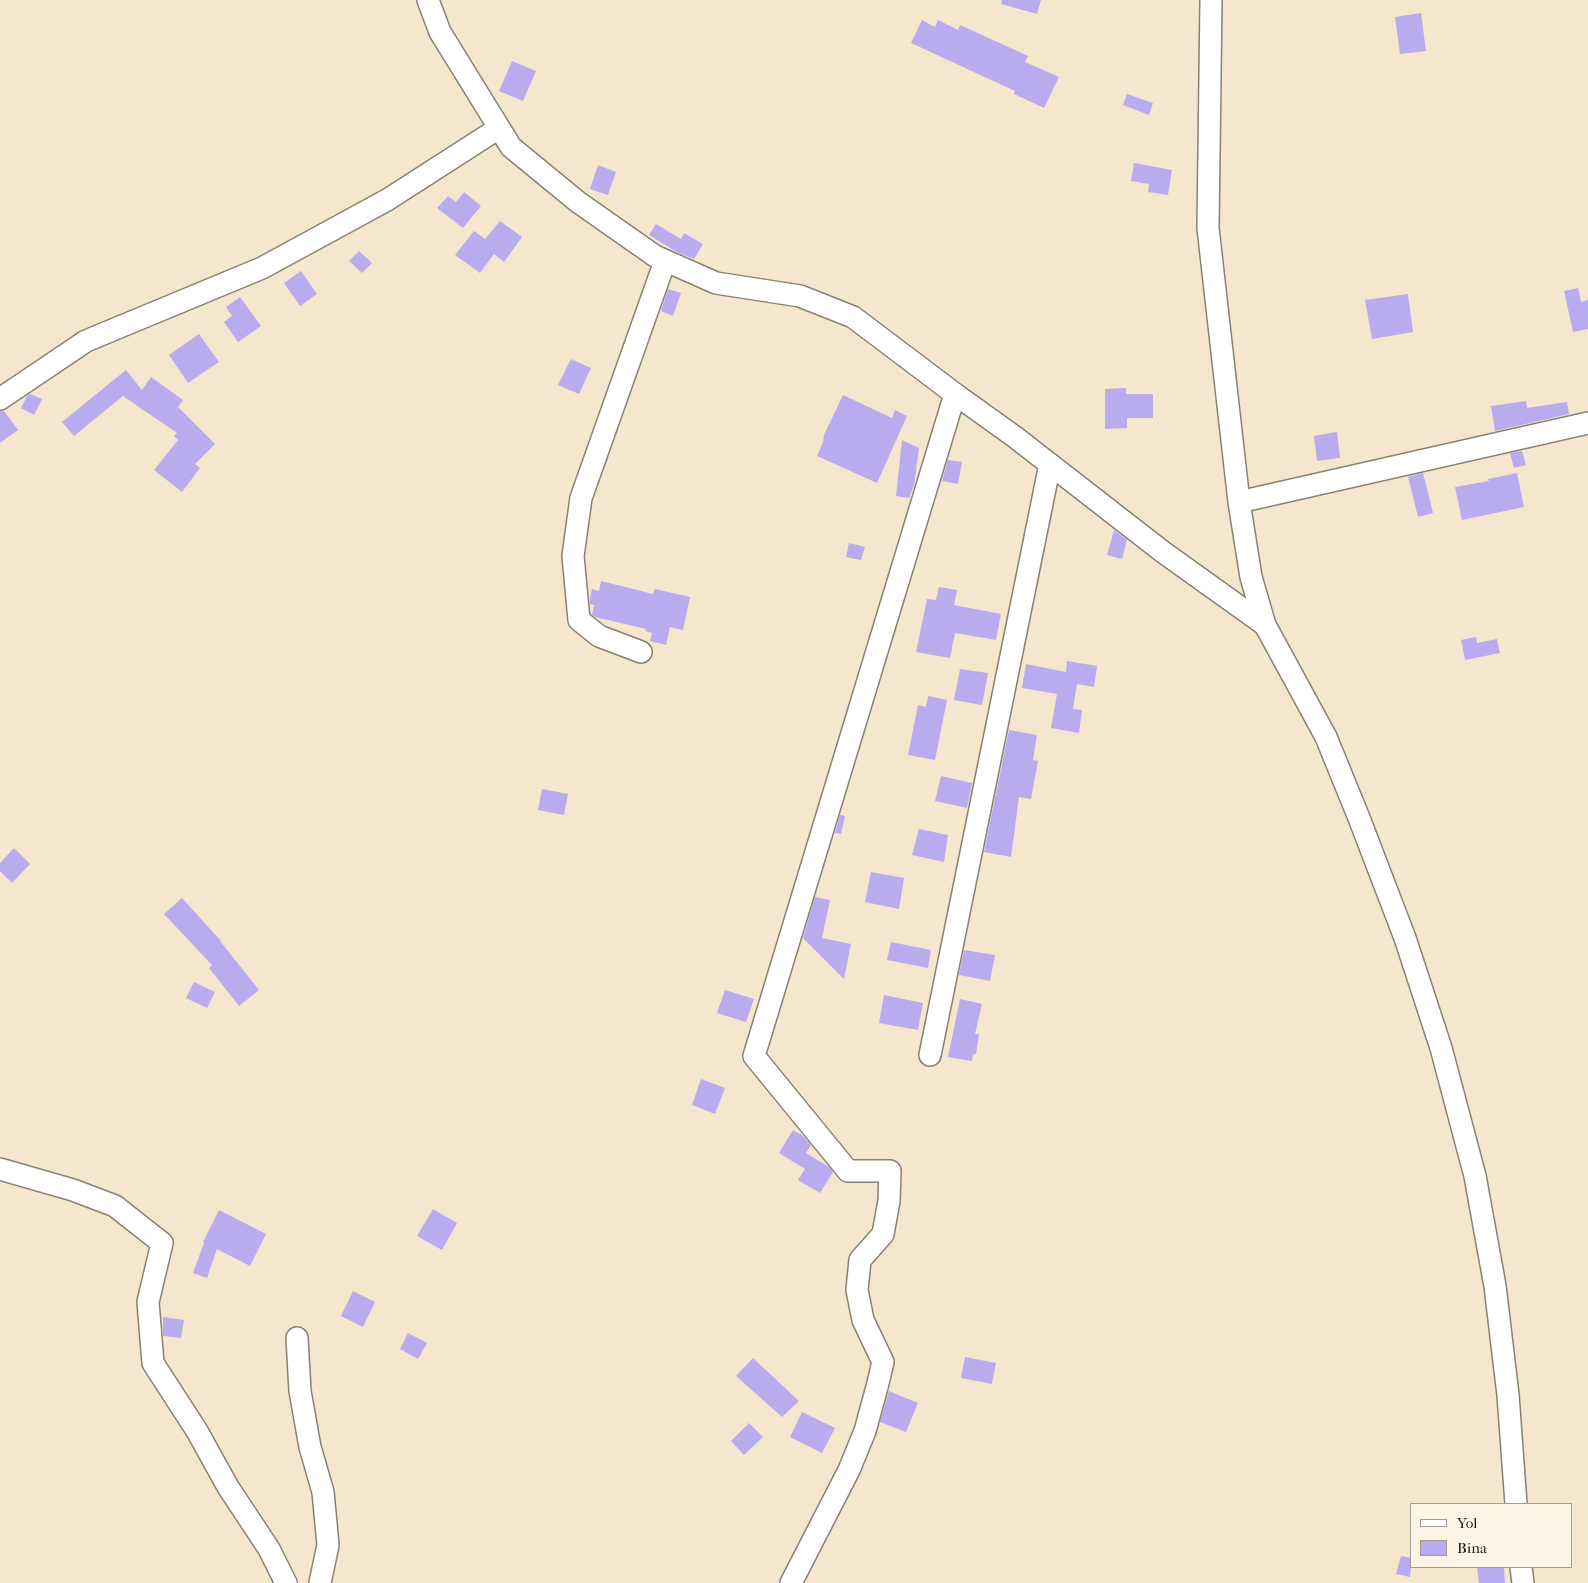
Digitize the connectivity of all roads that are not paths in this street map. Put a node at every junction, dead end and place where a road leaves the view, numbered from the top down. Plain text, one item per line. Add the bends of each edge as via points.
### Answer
1 (428, 0) edge
2 (1211, 0) edge
3 (499, 128) junction
4 (665, 261) junction
5 (955, 394) junction
6 (0, 399) edge
7 (1588, 423) edge
8 (1050, 464) junction
9 (1239, 502) junction
10 (1265, 625) junction
11 (641, 652) dead end
12 (930, 1055) dead end
13 (0, 1169) edge
14 (297, 1338) dead end
15 (1516, 1503) edge
16 (1521, 1568) edge
17 (286, 1583) edge
18 (320, 1583) edge
19 (791, 1583) edge
20 (1522, 1583) edge

1 - 3 street via 440,32
2 - 9 street via 1208,228
3 - 4 street via 511,147 578,202
3 - 6 street via 387,200 262,268 86,341
4 - 5 street via 716,283 800,296 853,317
4 - 11 street via 581,498 573,556 579,620 599,636
5 - 8 street
5 - 19 street via 754,1056 848,1171 890,1171 883,1234 860,1260 856,1290 863,1320 883,1362 865,1430 849,1470
7 - 9 street
8 - 10 street via 1163,552
8 - 12 street
9 - 10 street via 1251,577
10 - 15 street via 1326,737 1404,938 1441,1048 1475,1176 1495,1286
13 - 17 street via 115,1206 162,1243 148,1302 153,1363 269,1549
14 - 18 street via 300,1391 310,1447 323,1492 328,1545
16 - 20 street

